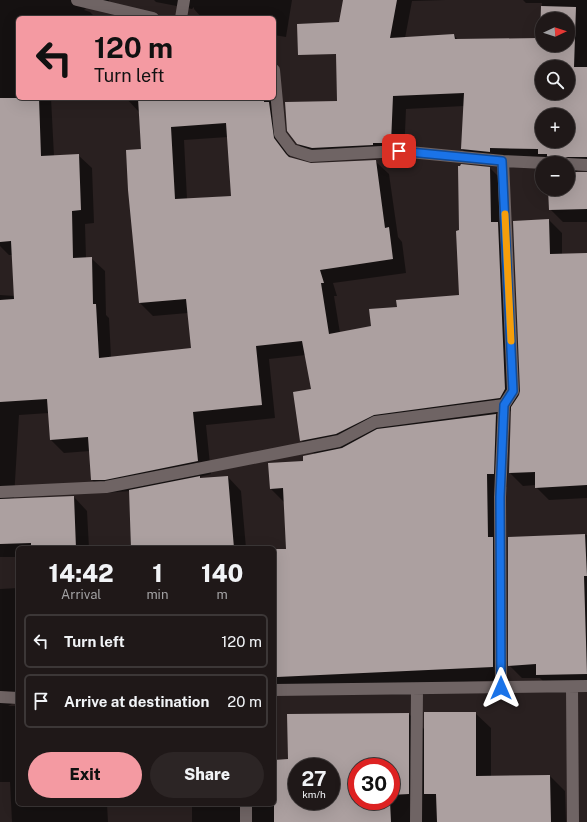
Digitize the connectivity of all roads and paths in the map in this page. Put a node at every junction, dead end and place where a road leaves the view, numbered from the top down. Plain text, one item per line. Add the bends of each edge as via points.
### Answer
1 (78, 0) edge
2 (184, 0) edge
3 (145, 16) edge
4 (181, 16) edge
5 (276, 91) edge
6 (502, 161) junction
7 (535, 163) edge
8 (575, 164) edge
9 (587, 165) edge
10 (504, 405) junction
11 (0, 492) edge
12 (587, 686) edge
13 (572, 687) junction
14 (501, 688) junction
15 (417, 689) junction
16 (276, 690) edge
17 (0, 697) edge
18 (16, 698) edge
19 (246, 806) edge
20 (246, 822) edge
21 (416, 822) edge
22 (573, 822) edge

1 - 3 street
2 - 4 street
5 - 6 street via 280,134 292,150 311,156 399,151
6 - 7 street
6 - 10 street via 513,391
8 - 9 street
10 - 11 street via 375,422 339,441 106,487
10 - 14 street via 500,497
12 - 13 street
13 - 14 street
13 - 22 street
14 - 15 street
15 - 16 street
15 - 21 street
17 - 18 street
19 - 20 street

